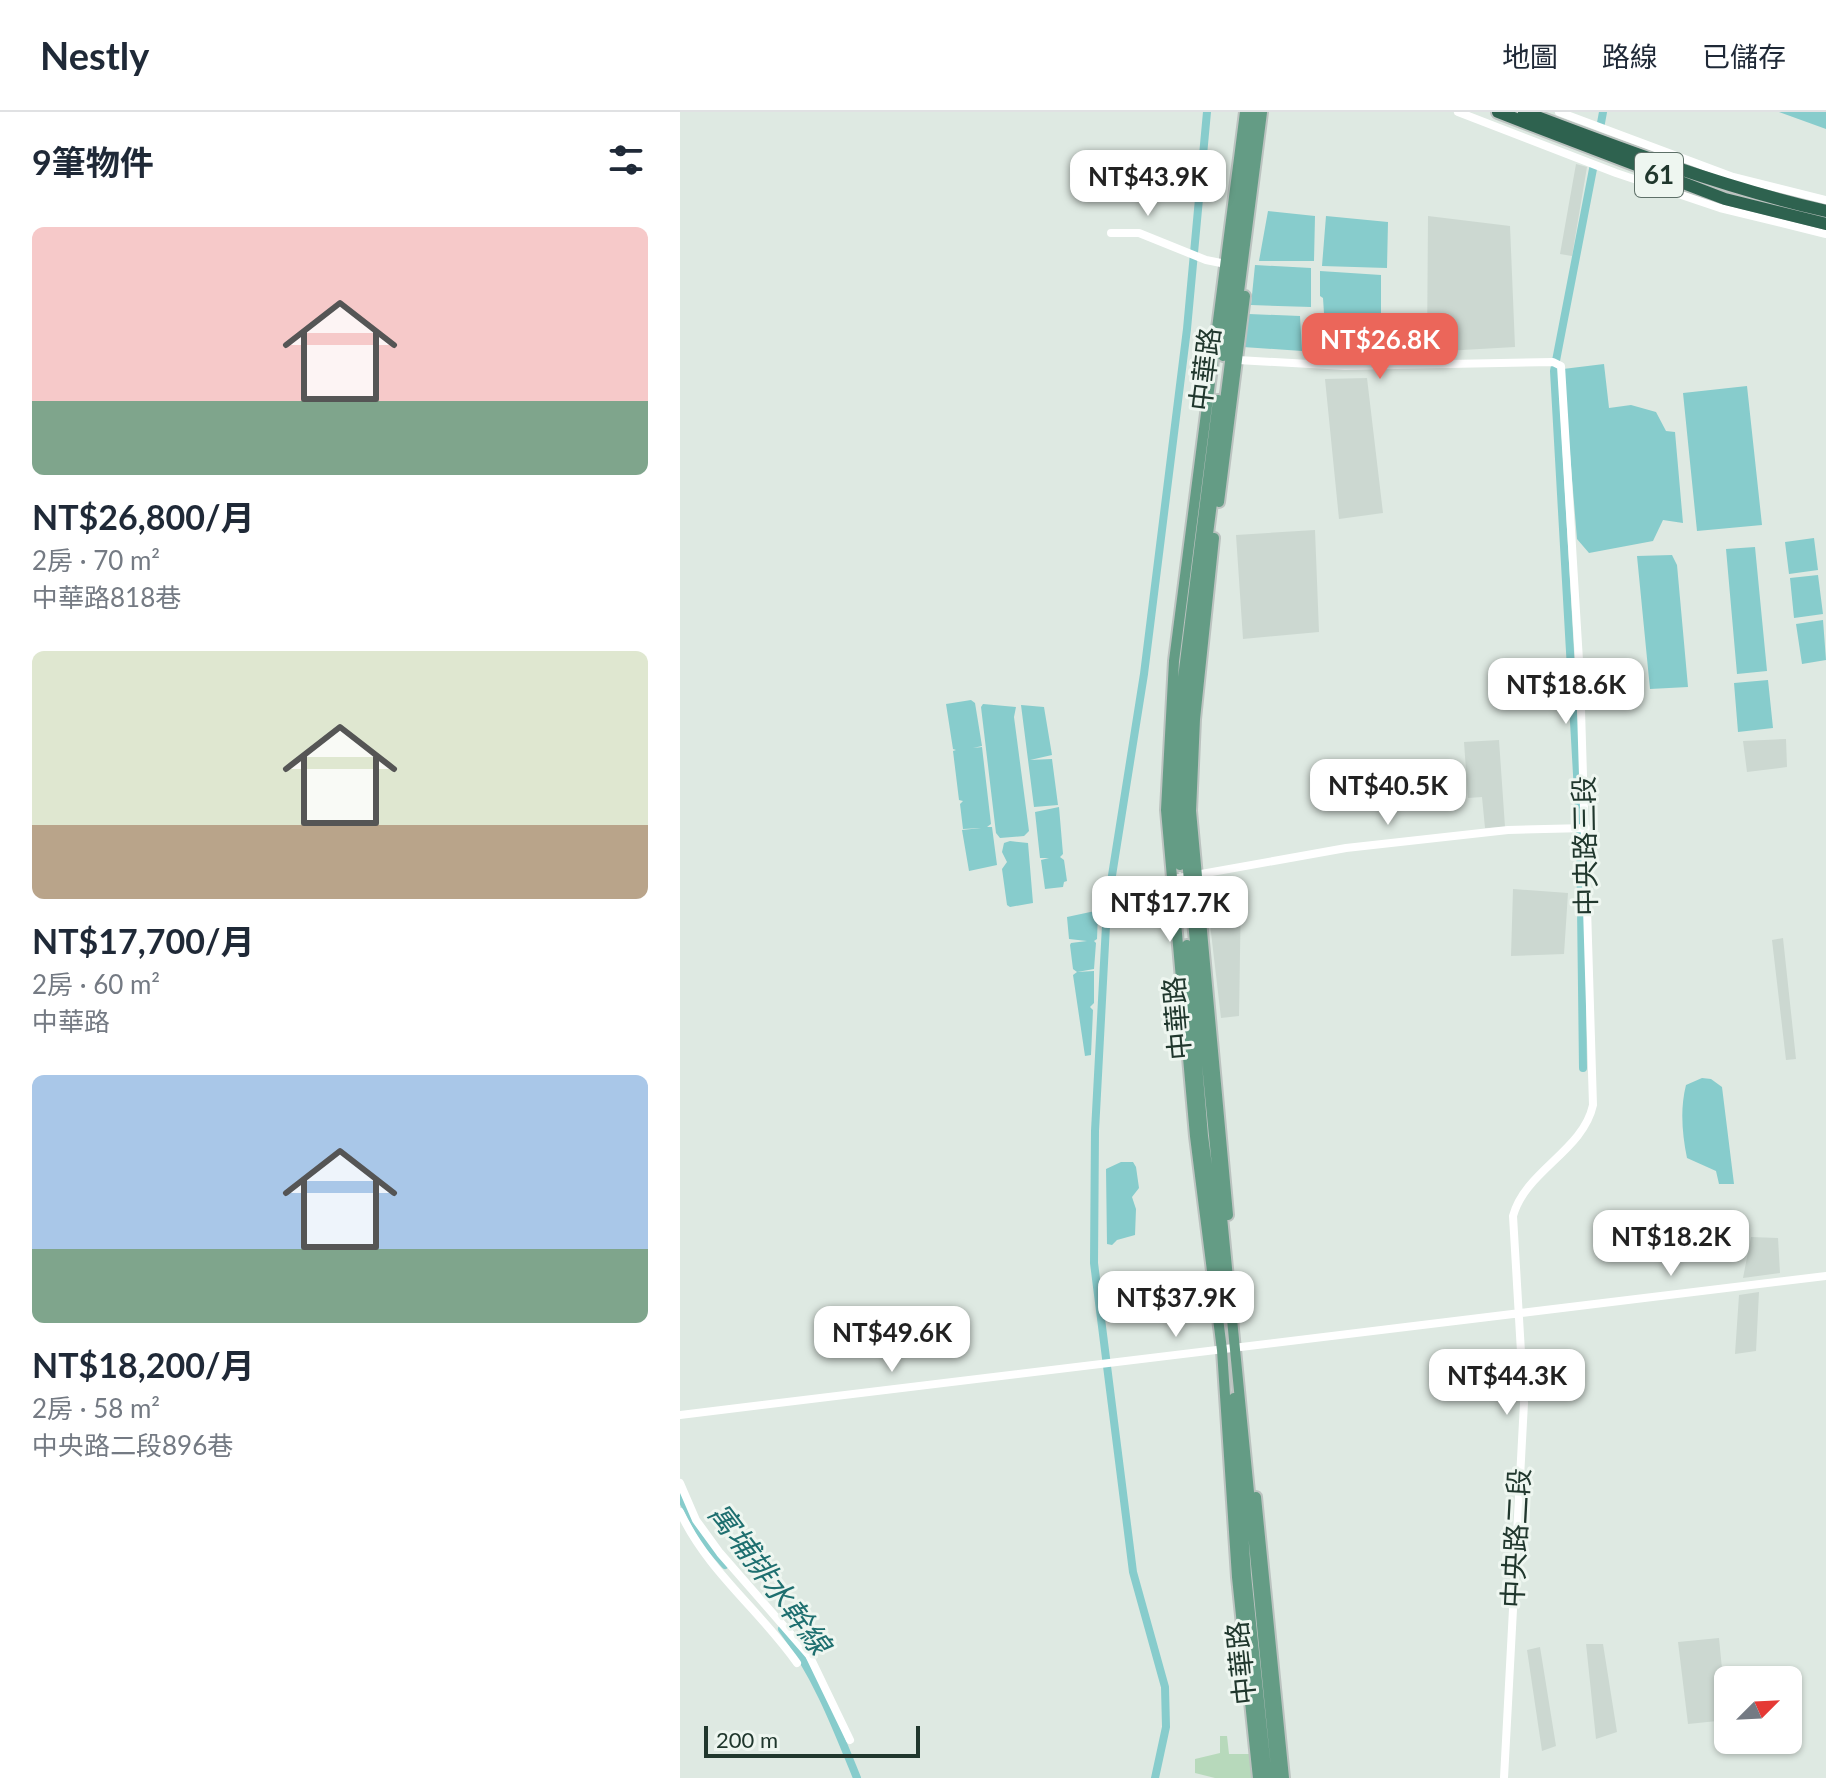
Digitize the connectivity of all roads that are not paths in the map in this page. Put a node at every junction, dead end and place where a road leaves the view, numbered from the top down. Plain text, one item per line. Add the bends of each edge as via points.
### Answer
1 (1245, 112) edge
2 (1252, 112) edge
3 (1265, 112) edge
4 (1458, 112) edge
5 (1498, 112) edge
6 (1524, 112) edge
7 (1559, 112) edge
8 (1826, 200) edge
9 (1826, 211) edge
10 (1826, 224) edge
11 (1111, 233) dead end
12 (1826, 234) edge
13 (1226, 264) junction
14 (1227, 354) junction
15 (1586, 828) junction
16 (1184, 878) junction
17 (1100, 898) dead end
18 (1593, 1085) joint
19 (1826, 1276) edge
20 (1519, 1312) junction
21 (1233, 1348) junction
22 (680, 1415) edge
23 (680, 1483) edge
24 (680, 1512) edge
25 (797, 1663) dead end
26 (850, 1740) dead end
27 (1258, 1778) edge
28 (1267, 1778) edge
29 (1277, 1778) edge
30 (1284, 1778) edge
31 (1504, 1778) edge

1 - 13 main road, 中華路
2 - 14 main road, 中華路
3 - 14 main road, 中華路
4 - 12 street via 1720,208
5 - 10 highway, 61 via 1725,199
6 - 9 highway, 61 via 1676,169
7 - 8 street via 1733,177
11 - 13 street via 1139,233
13 - 14 main road, 中華路
14 - 15 street, 中央路三段 via 1345,366 1561,366
14 - 16 main road, 中華路
14 - 16 main road, 中華路 via 1169,716 1166,810
15 - 16 street via 1508,830 1346,848
15 - 18 street, 中央路三段
16 - 17 street via 1123,888
16 - 21 main road, 中華路
16 - 21 main road, 中華路 via 1195,1136
18 - 20 street, 中央路二段 via 1586,1125 1515,1210
19 - 20 street
20 - 21 street
20 - 31 street, 中央路二段 via 1524,1403
21 - 22 street
21 - 27 main road, 中華路 via 1237,1577
21 - 28 main road, 中華路 via 1246,1575
21 - 29 main road, 中華路
21 - 30 main road, 中華路
23 - 26 street via 696,1520 720,1553 809,1655
24 - 25 street via 693,1540 720,1575

